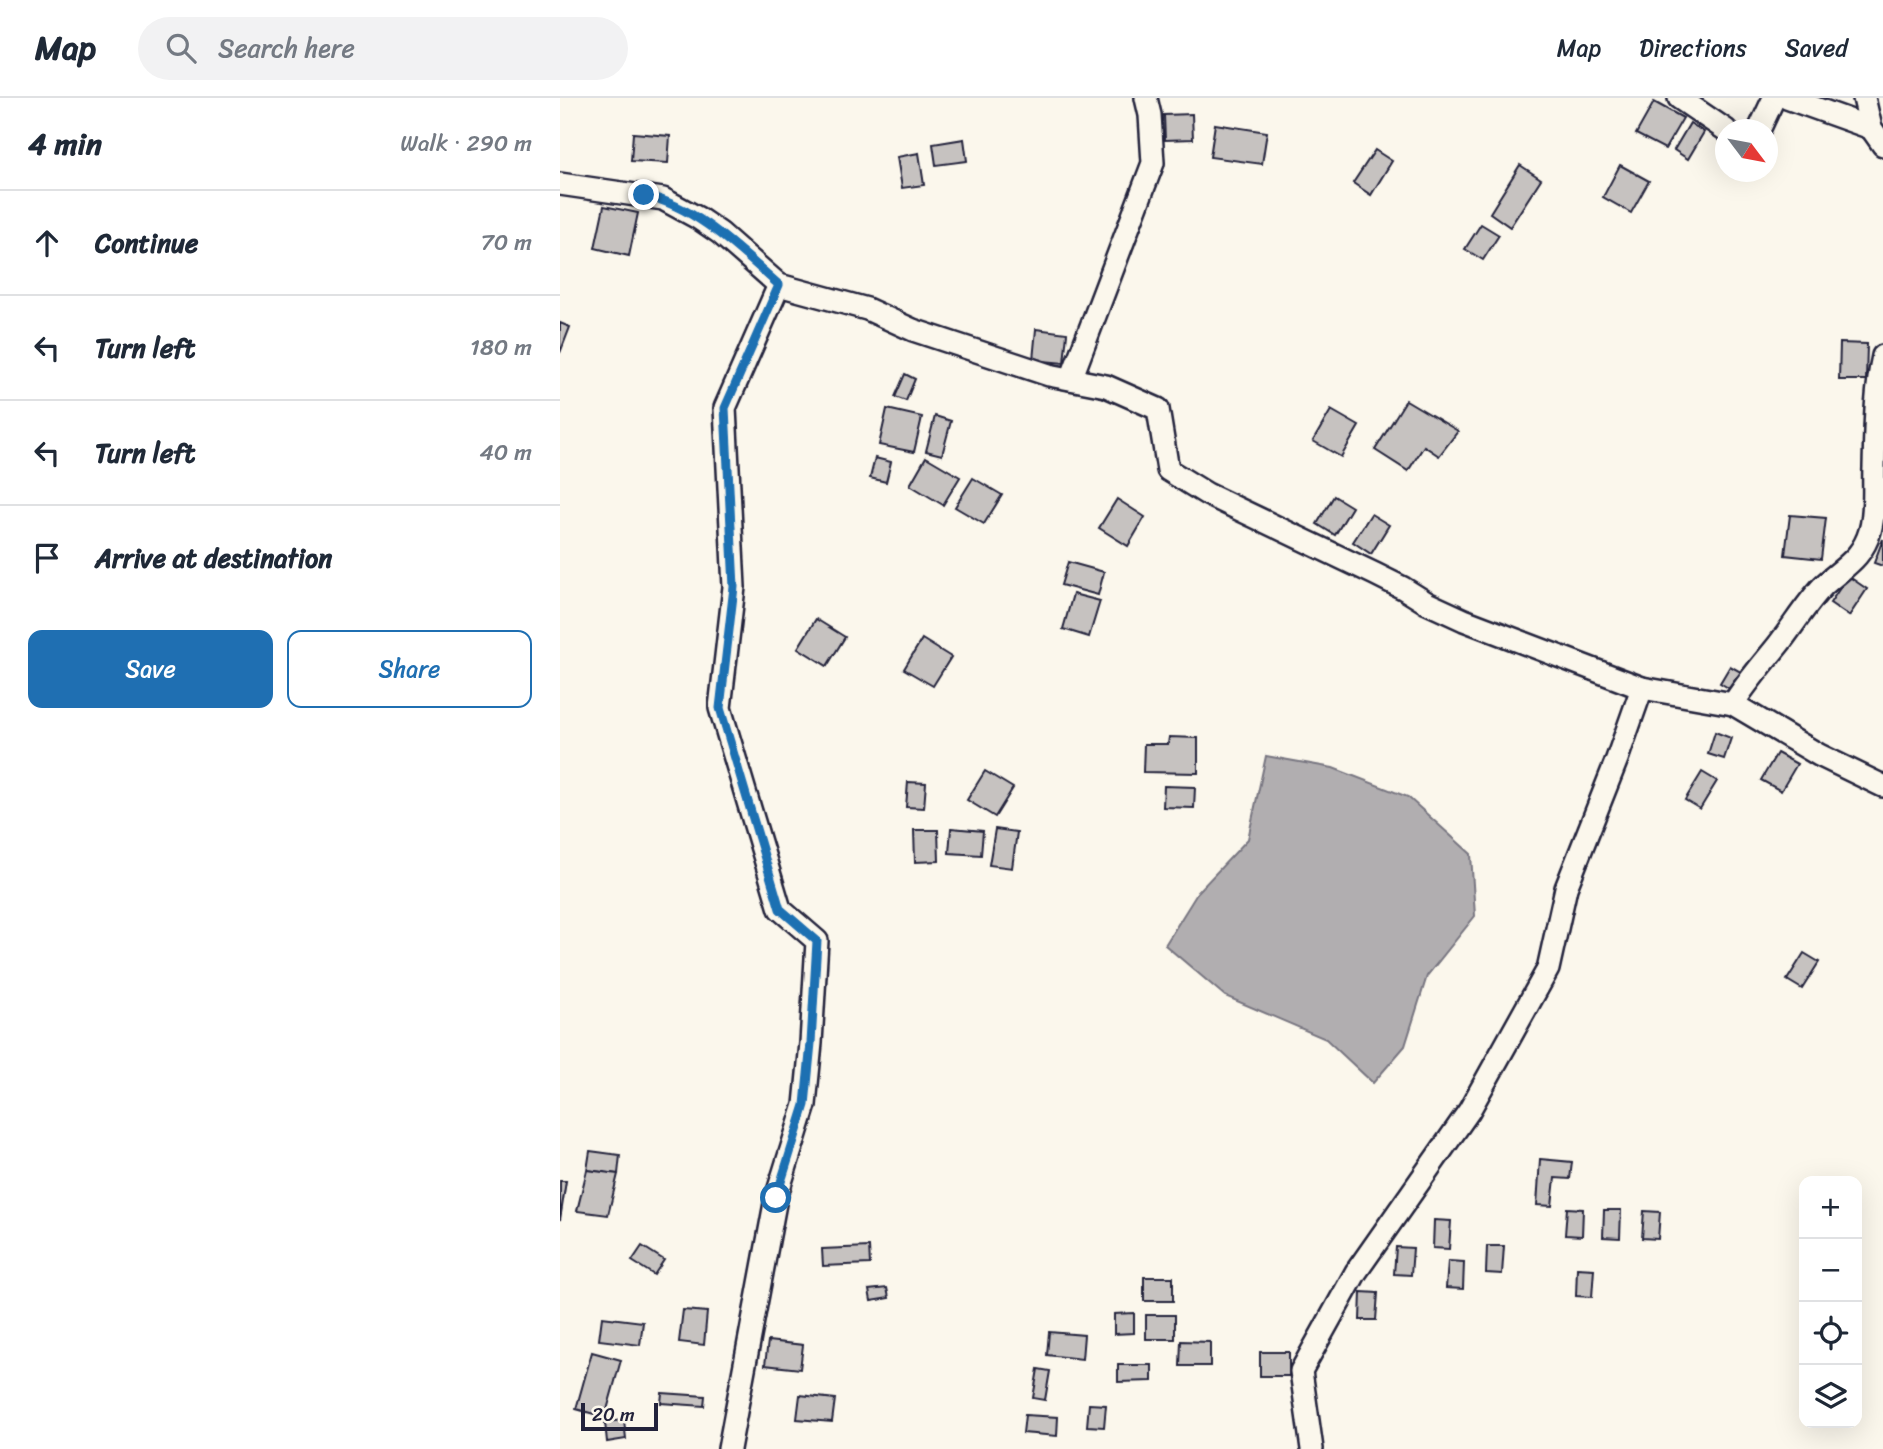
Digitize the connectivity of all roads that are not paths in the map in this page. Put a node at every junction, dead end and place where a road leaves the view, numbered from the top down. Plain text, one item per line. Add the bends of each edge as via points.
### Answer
1 (1146, 98) edge
2 (1679, 98) edge
3 (1774, 98) edge
4 (1787, 98) edge
5 (1864, 98) edge
6 (1764, 119) edge
7 (1715, 123) edge
8 (1877, 137) edge
9 (560, 184) edge
10 (779, 285) junction
11 (1883, 356) edge
12 (1071, 379) junction
13 (1642, 688) junction
14 (1733, 704) junction
15 (1883, 786) edge
16 (729, 1449) edge
17 (1312, 1449) edge

1 - 12 street via 1153,163
2 - 7 street
3 - 6 street
4 - 8 street
5 - 8 street
9 - 10 street via 663,200 720,233
10 - 12 street via 867,309 913,330
10 - 16 street via 725,408 734,587 720,708 780,909 817,941 805,1105 776,1198
11 - 14 street via 1874,505 1864,548 1823,586
12 - 13 street via 1106,386 1158,409 1168,470 1207,494 1464,620
13 - 14 street
13 - 17 street via 1566,888 1548,969 1469,1111 1356,1272 1301,1371
14 - 15 street

